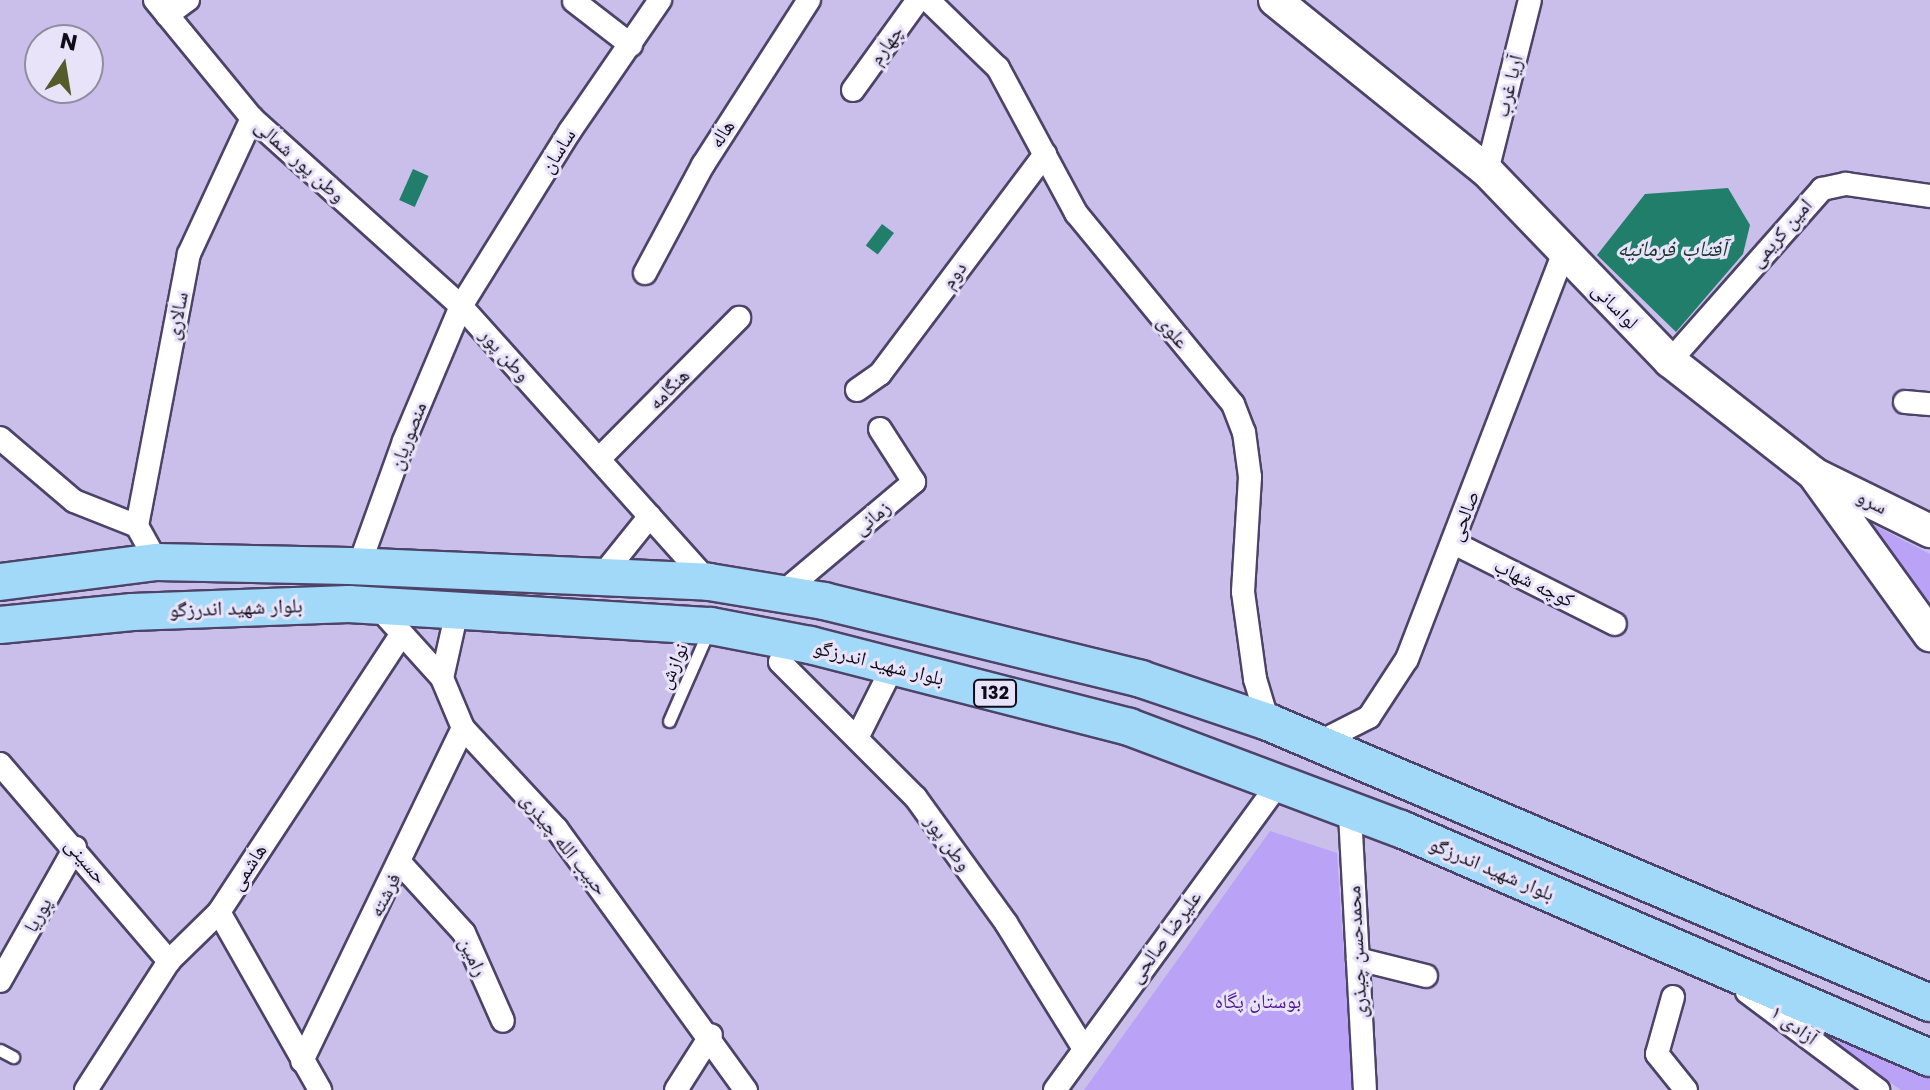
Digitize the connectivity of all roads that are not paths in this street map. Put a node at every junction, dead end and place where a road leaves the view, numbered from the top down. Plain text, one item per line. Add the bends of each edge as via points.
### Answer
1 (188, 0) edge
2 (660, 0) edge
3 (809, 0) edge
4 (918, 0) edge
5 (928, 0) edge
6 (1275, 0) edge
7 (1530, 0) edge
8 (574, 1) edge
9 (161, 8) edge
10 (631, 45) junction
11 (853, 90) dead end
12 (252, 118) junction
13 (1045, 154) junction
14 (1487, 171) junction
15 (1930, 196) edge
16 (1563, 255) junction
17 (645, 273) dead end
18 (461, 306) junction
19 (739, 318) dead end
20 (1670, 361) junction
21 (857, 390) dead end
22 (1905, 402) dead end
23 (1930, 404) edge
24 (880, 429) dead end
25 (0, 438) edge
26 (599, 459) junction
27 (1813, 473) junction
28 (650, 516) junction
29 (137, 526) junction
30 (1930, 531) edge
31 (1454, 543) junction
32 (143, 563) junction
33 (359, 566) junction
34 (601, 577) junction
35 (0, 582) edge
36 (709, 582) junction
37 (781, 594) junction
38 (377, 606) junction
39 (457, 611) junction
40 (132, 612) junction
41 (1615, 624) dead end
42 (0, 625) edge
43 (711, 626) junction
44 (401, 635) junction
45 (1930, 635) edge
46 (780, 662) dead end
47 (893, 666) junction
48 (442, 678) junction
49 (669, 721) dead end
50 (1268, 722) junction
51 (463, 728) junction
52 (857, 738) junction
53 (1320, 742) junction
54 (0, 764) edge
55 (1277, 786) junction
56 (1350, 814) junction
57 (75, 848) junction
58 (1569, 849) junction
59 (401, 864) junction
60 (1550, 894) junction
61 (219, 912) junction
62 (1358, 959) junction
63 (169, 961) junction
64 (1708, 962) junction
65 (1426, 976) dead end
66 (0, 981) edge
67 (1673, 997) dead end
68 (1930, 1003) edge
69 (503, 1021) dead end
70 (711, 1035) junction
71 (1084, 1049) junction
72 (0, 1050) edge
73 (13, 1057) dead end
74 (1930, 1058) edge
75 (302, 1061) junction
76 (86, 1090) edge
77 (320, 1090) edge
78 (676, 1090) edge
79 (746, 1090) edge
80 (1055, 1090) edge
81 (1365, 1090) edge
82 (1686, 1090) edge
83 (1878, 1090) edge

1 - 9 street
2 - 10 street, ساسان
3 - 17 street, هاله via 703,165
4 - 11 street, چهارم
5 - 13 street, علوی via 998,68
6 - 14 main road, لواسانی
7 - 14 street, آریا غرب
8 - 10 street
9 - 12 street, وطن پور شمالی
10 - 18 street, ساسان via 570,131
12 - 18 street, وطن پور شمالی
12 - 29 street, سالاری via 189,254
13 - 21 street, دوم via 880,374
13 - 50 street, علوی via 1076,213 1233,404 1250,477 1243,592 1255,679
14 - 16 main road, لواسانی
15 - 20 street, امین کریمی via 1846,184 1822,189
16 - 20 main road, لواسانی
16 - 31 street, صالحی
18 - 26 street, وطن پور
18 - 33 street, منصوریان
19 - 26 street, هنگامه
20 - 27 main road, لواسانی
22 - 23 street
24 - 37 street, زمانی via 914,482
25 - 29 street via 74,501
26 - 28 street, وطن پور
27 - 30 main road, سرو
27 - 45 main road, لواسانی
28 - 34 street
28 - 36 street, وطن پور
29 - 32 street
31 - 41 street, کوچه شهاب
31 - 53 street, صالحی via 1407,659 1369,717
32 - 33 main road, بلوار شهید اندرزگو / 132
32 - 35 main road, بلوار شهید اندرزگو / 132
32 - 40 main road via 116,593
33 - 34 main road, بلوار شهید اندرزگو / 132
34 - 36 main road, بلوار شهید اندرزگو / 132
36 - 37 main road, بلوار شهید اندرزگو / 132
37 - 50 main road, بلوار شهید اندرزگو / 132 via 1141,679
38 - 39 main road, بلوار شهید اندرزگو / 132
38 - 40 main road, بلوار شهید اندرزگو / 132
38 - 44 street, حبیب الله چیذری
39 - 43 main road, بلوار شهید اندرزگو / 132
39 - 48 street
40 - 42 main road, بلوار شهید اندرزگو / 132
43 - 47 main road, بلوار شهید اندرزگو / 132
43 - 49 lane, نوازش
44 - 48 street, حبیب الله چیذری
44 - 61 street, هاشمی
46 - 52 street, وطن پور
47 - 52 street
47 - 55 main road, بلوار شهید اندرزگو / 132 via 1129,727
48 - 51 street, حبیب الله چیذری
50 - 53 main road, بلوار شهید اندرزگو / 132
51 - 59 street, فرشته
51 - 70 street, حبیب الله چیذری via 556,828
52 - 71 street, وطن پور via 916,798 1006,923
53 - 58 main road, بلوار شهید اندرزگو / 132
54 - 57 street, حسینی
55 - 56 main road, بلوار شهید اندرزگو / 132
55 - 71 street, علیرضا صالحی
56 - 60 main road, بلوار شهید اندرزگو / 132 via 1401,829
56 - 62 street, محمدحسن چیذری
57 - 63 street, حسینی
57 - 66 street, پوریا
58 - 60 main road via 1581,865 1581,879 1569,891
58 - 68 main road, بلوار شهید اندرزگو / 132
59 - 69 street, رامین via 464,933
59 - 75 street, فرشته
60 - 64 main road, بلوار شهید اندرزگو / 132
61 - 63 street, هاشمی
61 - 75 street
62 - 65 street
62 - 81 street, محمدحسن چیذری
63 - 76 street, هاشمی
64 - 74 main road, بلوار شهید اندرزگو / 132
64 - 83 street, آزادی ۱
67 - 82 street via 1657,1054
70 - 78 street
70 - 79 street, حبیب الله چیذری
71 - 80 street, علیرضا صالحی
72 - 73 lane
75 - 77 street

